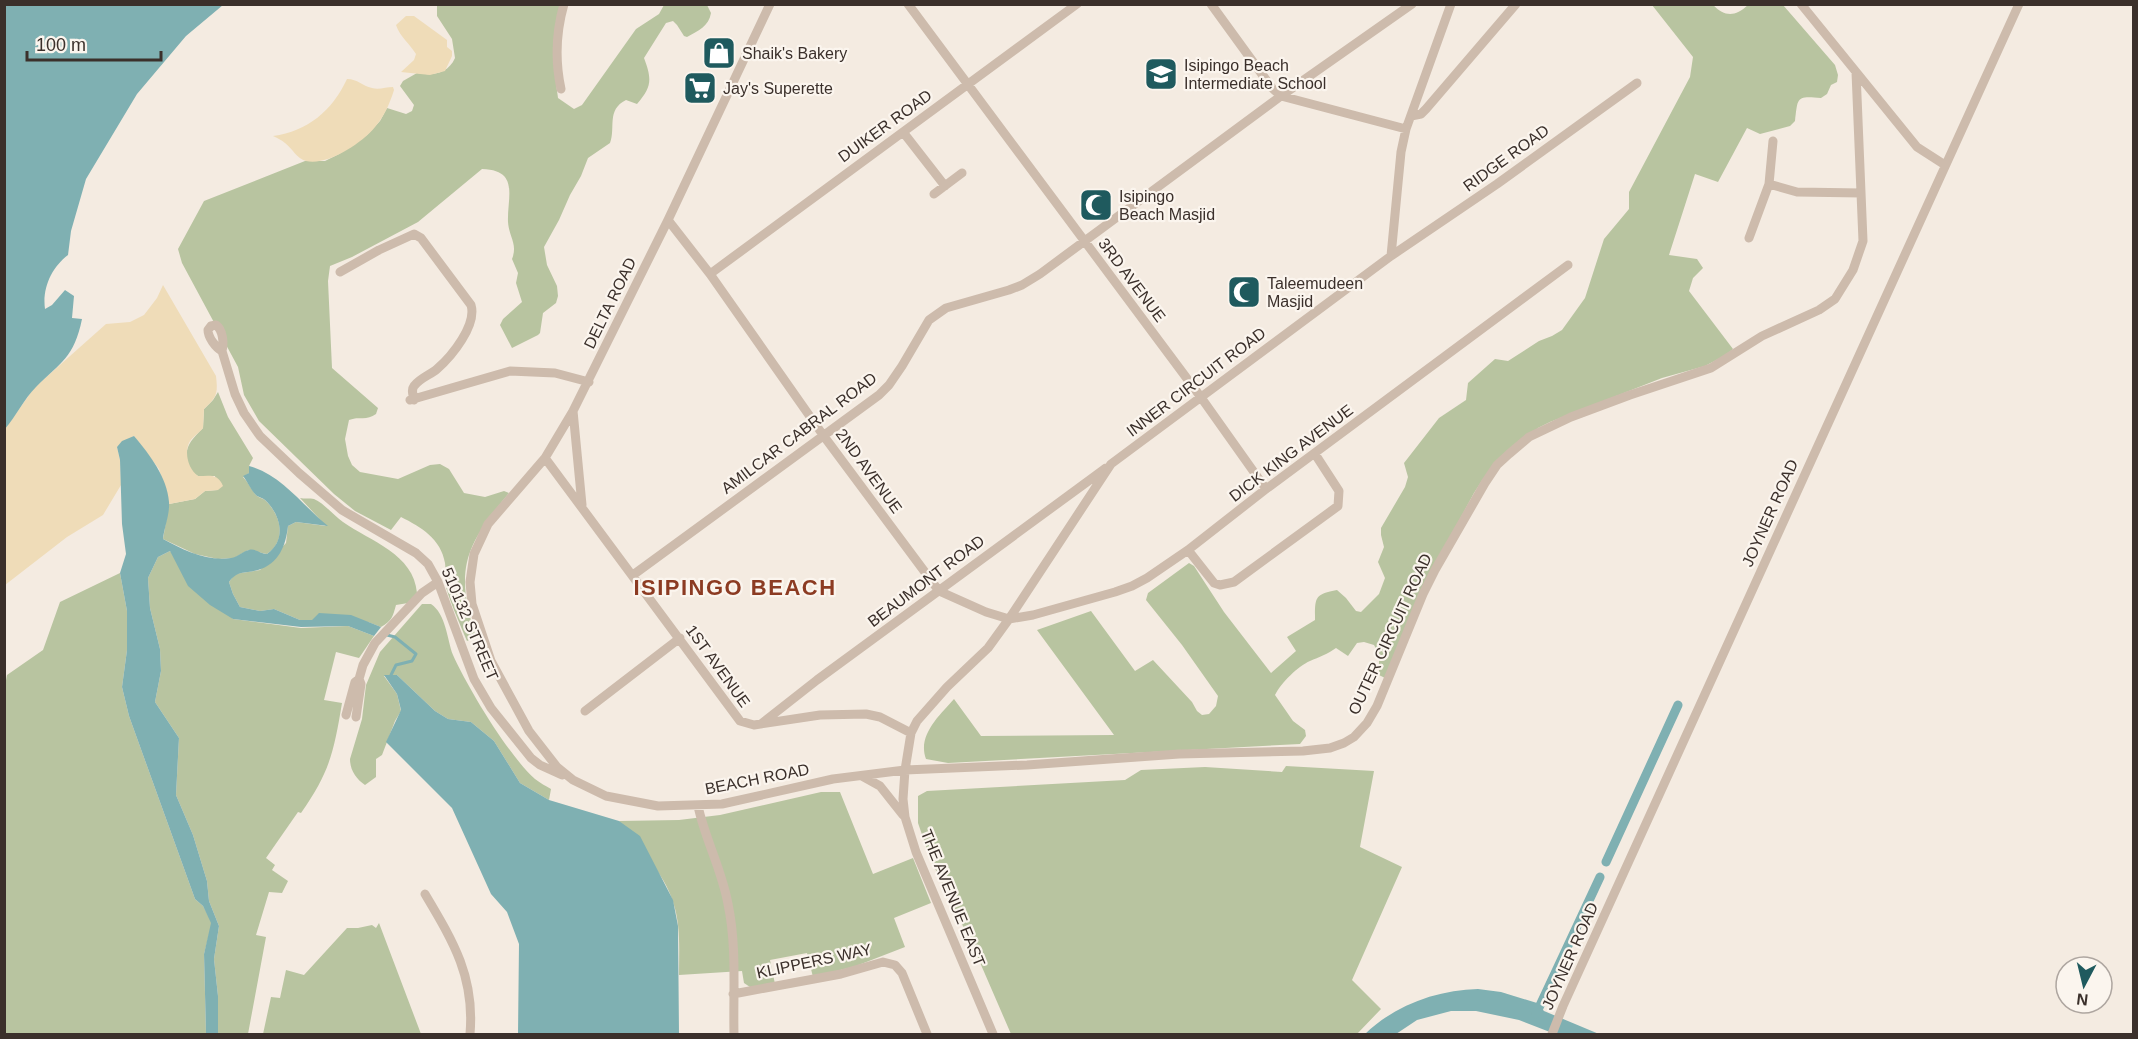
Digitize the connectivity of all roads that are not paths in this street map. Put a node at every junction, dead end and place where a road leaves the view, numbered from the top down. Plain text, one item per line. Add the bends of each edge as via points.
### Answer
1 (564, 4) edge
2 (770, 4) edge
3 (908, 4) edge
4 (1077, 4) edge
5 (1211, 4) edge
6 (1412, 4) edge
7 (1451, 4) edge
8 (1516, 4) edge
9 (1802, 4) edge
10 (2019, 4) edge
11 (1856, 72) junction
12 (1637, 83) dead end
13 (968, 85) junction
14 (561, 89) dead end
15 (1281, 96) junction
16 (1411, 116) junction
17 (1406, 129) junction
18 (903, 132) junction
19 (1773, 141) dead end
20 (1945, 165) junction
21 (962, 173) dead end
22 (1769, 184) junction
23 (945, 186) junction
24 (934, 194) dead end
25 (1861, 194) junction
26 (668, 220) junction
27 (1749, 238) dead end
28 (1084, 240) junction
29 (1391, 256) junction
30 (1568, 265) dead end
31 (340, 272) dead end
32 (710, 274) junction
33 (222, 351) dead end
34 (589, 382) junction
35 (1200, 396) junction
36 (573, 411) junction
37 (823, 435) junction
38 (1315, 454) junction
39 (544, 458) junction
40 (1111, 464) junction
41 (1266, 489) junction
42 (582, 507) junction
43 (1188, 550) junction
44 (633, 574) junction
45 (438, 582) junction
46 (939, 591) junction
47 (472, 604) joint
48 (1009, 619) junction
49 (680, 638) junction
50 (359, 679) junction
51 (585, 711) dead end
52 (346, 715) dead end
53 (356, 717) dead end
54 (761, 724) junction
55 (911, 733) junction
56 (905, 770) junction
57 (861, 776) junction
58 (573, 780) junction
59 (698, 806) junction
60 (905, 817) junction
61 (425, 894) dead end
62 (733, 994) junction
63 (470, 1035) edge
64 (734, 1035) edge
65 (927, 1035) edge
66 (993, 1035) edge
67 (1552, 1035) edge

1 - 14 street via 557,50
2 - 26 street, DELTA ROAD
3 - 13 street, 3RD AVENUE
4 - 13 street, DUIKER ROAD
5 - 15 street
6 - 15 street, AMILCAR CABRAL ROAD
7 - 16 street
8 - 16 street via 1426,109
9 - 11 street
10 - 20 street, JOYNER ROAD
11 - 20 street via 1917,147
11 - 25 street, OUTER CIRCUIT ROAD
12 - 29 street, RIDGE ROAD
13 - 18 street, DUIKER ROAD
13 - 28 street, 3RD AVENUE
15 - 17 street
15 - 28 street, AMILCAR CABRAL ROAD
16 - 17 street
17 - 29 street
18 - 23 street
18 - 32 street, DUIKER ROAD
19 - 22 street
20 - 67 street, JOYNER ROAD
21 - 23 street
22 - 25 street via 1797,192
22 - 27 street
23 - 24 street
25 - 56 street, OUTER CIRCUIT ROAD via 1863,241 1853,270 1835,299 1762,336 1711,368 1630,394 1545,429 1529,437 1497,465 1423,594 1377,706 1354,737 1330,748 1303,751
26 - 32 street, 2ND AVENUE
26 - 34 street, DELTA ROAD
28 - 35 street, 3RD AVENUE
28 - 37 street, AMILCAR CABRAL ROAD via 1022,285 936,313 889,385
29 - 35 street, INNER CIRCUIT ROAD
30 - 38 street, DICK KING AVENUE
31 - 34 street via 414,234 471,305 469,326 454,350 414,386 411,400 510,371 555,373
32 - 37 street, 2ND AVENUE
33 - 45 street, 510132 STREET via 244,413 260,436 342,510 416,553
34 - 36 street, DELTA ROAD
35 - 40 street, INNER CIRCUIT ROAD
35 - 41 street, 3RD AVENUE
36 - 39 street, DELTA ROAD
36 - 42 street
37 - 44 street, AMILCAR CABRAL ROAD
37 - 46 street, 2ND AVENUE
38 - 41 street, DICK KING AVENUE
38 - 43 street via 1339,491 1338,506 1226,585 1214,583
39 - 42 street, 1ST AVENUE
39 - 47 street, DELTA ROAD via 481,536 471,567
40 - 46 street, BEAUMONT ROAD
40 - 48 street, INNER CIRCUIT ROAD
41 - 43 street, DICK KING AVENUE
42 - 44 street, 1ST AVENUE
43 - 48 street, DICK KING AVENUE via 1132,586
44 - 49 street, 1ST AVENUE
45 - 50 street via 422,593 375,643
45 - 58 street, 510132 STREET via 474,679 491,708 531,758
46 - 48 street, 2ND AVENUE
46 - 54 street, BEAUMONT ROAD
47 - 58 street, BEACH ROAD via 492,661 525,724 557,767
48 - 55 street, INNER CIRCUIT ROAD via 986,651 927,708
49 - 51 street
49 - 54 street, 1ST AVENUE via 737,718 744,724
50 - 52 street
50 - 53 street
54 - 55 street, 1ST AVENUE via 829,714 866,714
55 - 56 street, INNER CIRCUIT ROAD
56 - 57 street, BEACH ROAD
56 - 60 street, THE AVENUE EAST
57 - 59 street, BEACH ROAD
57 - 60 street via 880,786
58 - 59 street, BEACH ROAD via 628,802
59 - 62 street via 728,902
60 - 66 street, THE AVENUE EAST
61 - 63 street via 465,969
62 - 64 street
62 - 65 street, KLIPPERS WAY via 889,962 900,968

